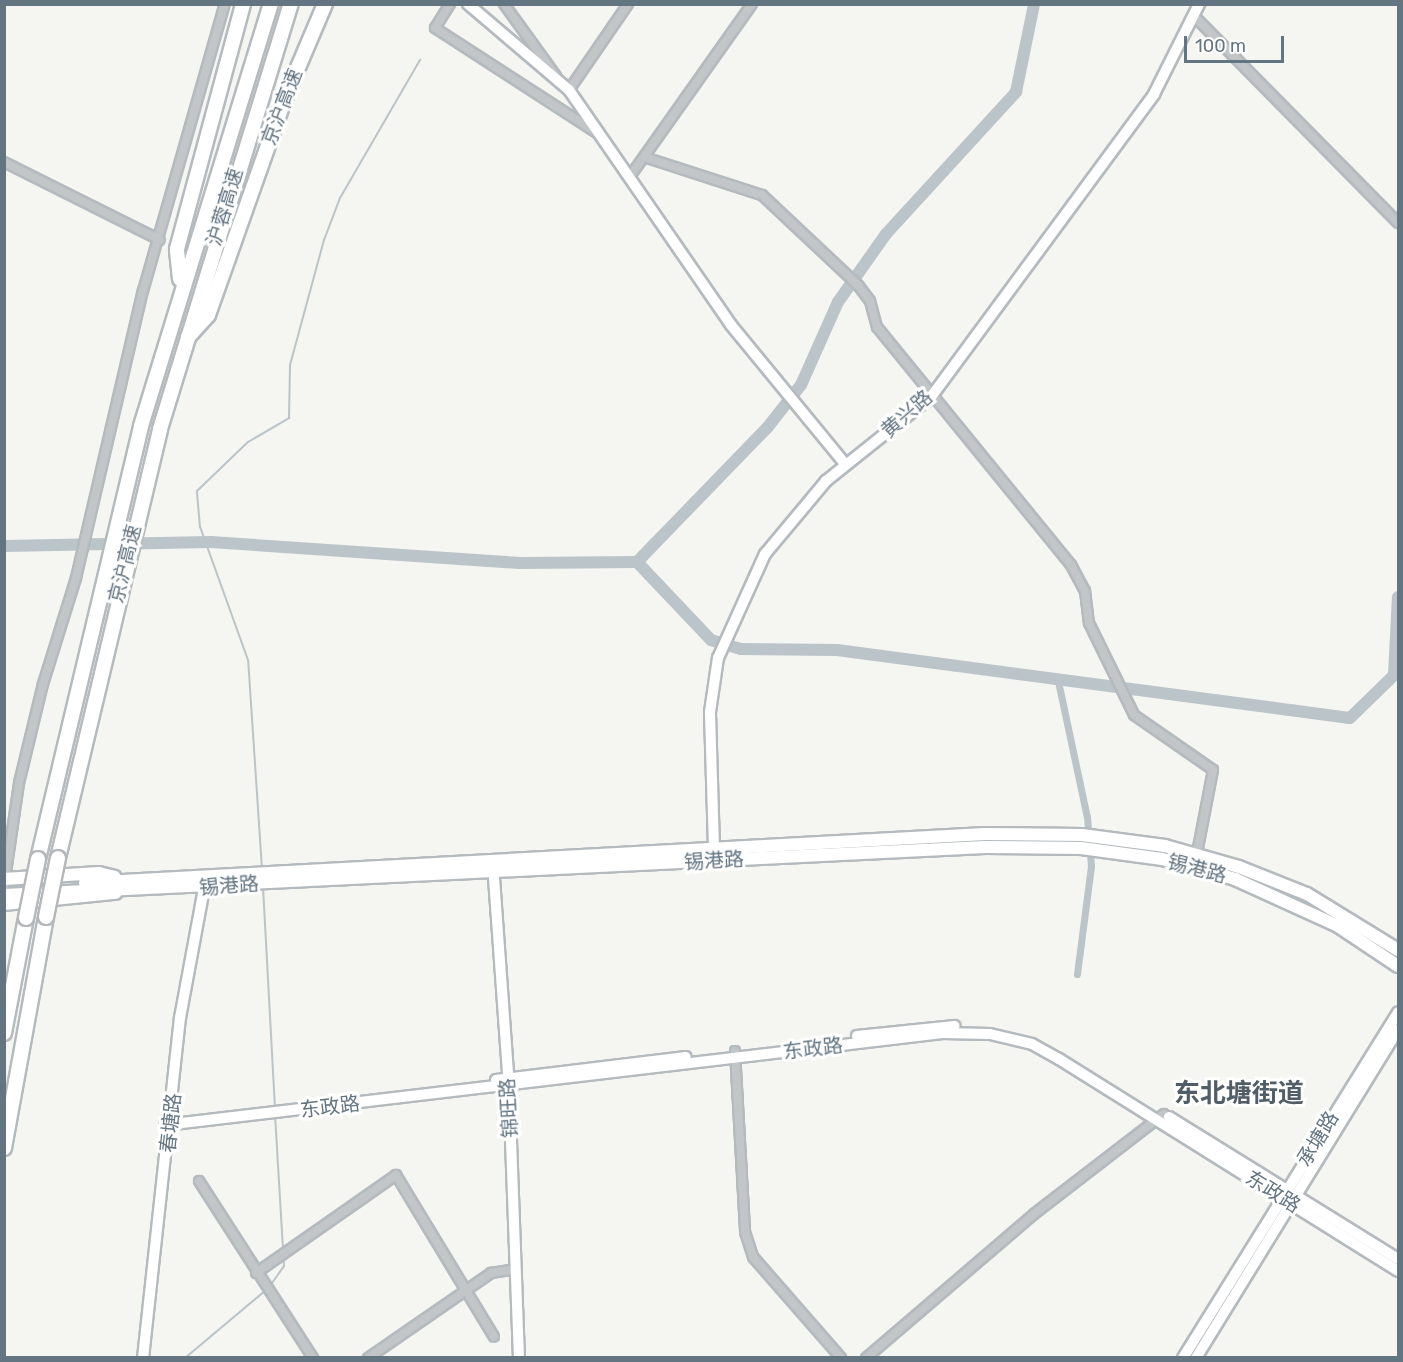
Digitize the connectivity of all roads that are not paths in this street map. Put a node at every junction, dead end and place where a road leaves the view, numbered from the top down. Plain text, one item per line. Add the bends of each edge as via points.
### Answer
1 (225, 4) edge
2 (243, 4) edge
3 (271, 4) edge
4 (291, 4) edge
5 (325, 4) edge
6 (450, 4) edge
7 (468, 4) edge
8 (504, 4) edge
9 (628, 4) edge
10 (752, 4) edge
11 (1199, 4) edge
12 (1195, 17) junction
13 (556, 76) junction
14 (569, 90) junction
15 (602, 136) junction
16 (644, 157) junction
17 (4, 162) edge
18 (632, 175) junction
19 (1398, 223) edge
20 (160, 240) junction
21 (181, 286) junction
22 (185, 341) junction
23 (931, 397) junction
24 (846, 465) junction
25 (1082, 841) junction
26 (1096, 842) junction
27 (714, 848) junction
28 (1197, 853) junction
29 (493, 866) junction
30 (263, 878) junction
31 (5, 883) edge
32 (122, 885) junction
33 (201, 889) junction
34 (4, 895) edge
35 (4, 904) edge
36 (1398, 950) edge
37 (1398, 966) edge
38 (1398, 1013) edge
39 (1398, 1030) edge
40 (4, 1033) edge
41 (735, 1055) junction
42 (509, 1082) junction
43 (1161, 1116) junction
44 (169, 1122) junction
45 (4, 1148) edge
46 (199, 1181) dead end
47 (1289, 1198) junction
48 (1398, 1259) edge
49 (515, 1269) junction
50 (1398, 1271) edge
51 (256, 1273) junction
52 (466, 1290) junction
53 (494, 1337) dead end
54 (136, 1358) edge
55 (142, 1358) edge
56 (313, 1358) edge
57 (368, 1358) edge
58 (519, 1358) edge
59 (841, 1358) edge
60 (866, 1358) edge
61 (1184, 1358) edge
62 (1196, 1358) edge

1 - 20 street
2 - 21 highway, 京沪高速 via 177,249
3 - 21 highway, 沪蓉高速
4 - 22 highway, 沪蓉高速
5 - 22 highway, 京沪高速 via 264,153 208,315
6 - 15 street via 435,28
7 - 13 street
8 - 13 street
9 - 14 street
10 - 16 street
11 - 12 street, 黄兴路
12 - 19 street
12 - 23 street, 黄兴路 via 1128,130
13 - 14 street
14 - 15 street
15 - 18 street
16 - 18 street
16 - 23 street via 762,195 858,285 870,301 877,327
17 - 20 street
18 - 24 street via 731,325
20 - 31 street via 19,783
21 - 40 highway, 京沪高速, bridge via 102,576 38,859
22 - 45 highway, 京沪高速, bridge via 122,576 58,858
23 - 24 street, 黄兴路
23 - 28 street via 1071,565 1085,591 1089,623 1128,706 1213,770
24 - 27 street, 黄兴路 via 786,522 718,658 710,712
25 - 26 main road, 锡港路
25 - 27 main road, 锡港路
25 - 29 main road, 锡港路
26 - 28 main road, 锡港路
26 - 37 main road, 锡港路 via 1235,879 1338,926
27 - 29 main road, 锡港路
28 - 36 main road, 锡港路 via 1306,894
29 - 30 main road, 锡港路
29 - 42 street, 锦旺路
30 - 32 main road, 锡港路
30 - 33 main road, 锡港路
31 - 32 main road via 99,873
32 - 33 main road, 锡港路
32 - 34 main road, 锡港路
32 - 35 main road via 98,899
33 - 44 street, 春塘路 via 174,1017
38 - 47 street, 承塘路
39 - 47 street, 承塘路
41 - 42 street, 东政路
41 - 43 street, 东政路 via 943,1033 990,1034 1032,1044
41 - 59 street via 744,1232 753,1257
42 - 44 street, 东政路
42 - 49 street, 锦旺路
43 - 47 street, 东政路
43 - 60 street via 1034,1214
44 - 54 street, 春塘路
44 - 55 street, 春塘路
46 - 51 street
47 - 48 street, 东政路
47 - 50 street, 东政路
47 - 61 street, 承塘路
47 - 62 street, 承塘路
49 - 52 street via 491,1273
49 - 58 street, 锦旺路
51 - 52 street via 396,1175
51 - 56 street
52 - 53 street
52 - 57 street

